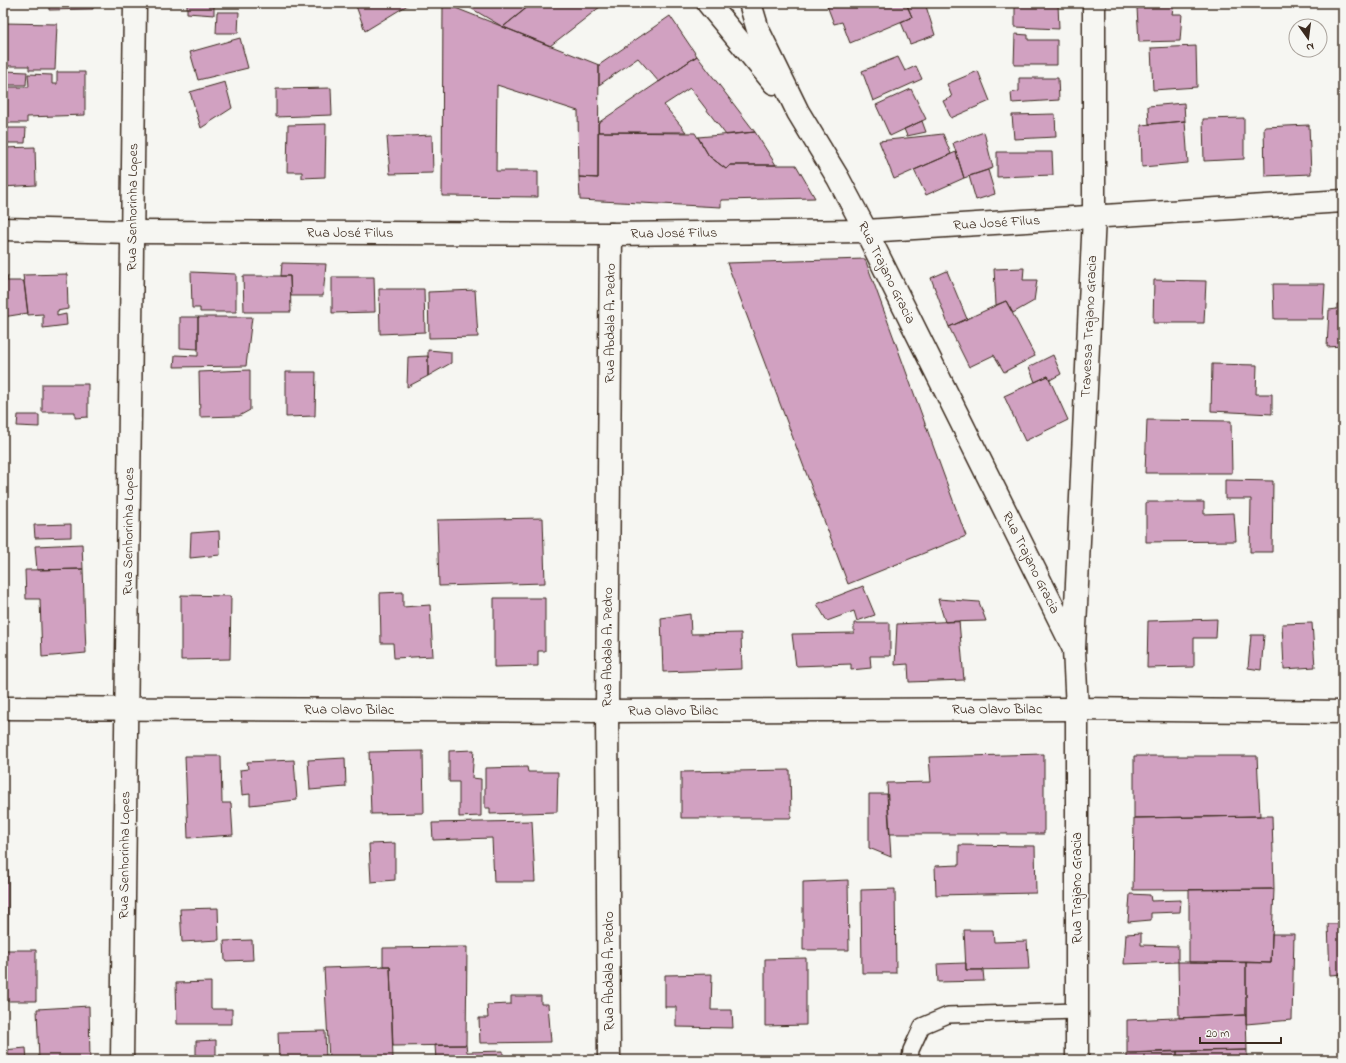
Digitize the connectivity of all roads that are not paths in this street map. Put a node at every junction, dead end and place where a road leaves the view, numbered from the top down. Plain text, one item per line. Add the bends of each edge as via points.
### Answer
1 (135, 3) edge
2 (708, 3) edge
3 (750, 3) edge
4 (1094, 3) edge
5 (798, 112) junction
6 (1343, 201) edge
7 (1094, 216) junction
8 (3, 229) edge
9 (132, 232) junction
10 (866, 232) junction
11 (611, 234) junction
12 (1074, 649) junction
13 (3, 708) edge
14 (127, 709) junction
15 (1077, 709) junction
16 (607, 711) junction
17 (1343, 712) edge
18 (1077, 1011) junction
19 (122, 1060) edge
20 (610, 1060) edge
21 (910, 1060) edge
22 (1077, 1060) edge

1 - 9 street, Rua Senhorinha Lopes
2 - 5 street, Rua Trajano Gracia
3 - 5 street, Rua Trajano Gracia via 758,30
4 - 7 street, Travessa Trajano Gracia
5 - 10 street, Rua Trajano Gracia via 838,178
6 - 7 street, Rua José Filus
7 - 10 street, Rua José Filus
7 - 12 street, Travessa Trajano Gracia
8 - 9 street, Rua José Filus
9 - 11 street, Rua José Filus
9 - 14 street, Rua Senhorinha Lopes
10 - 11 street, Rua José Filus
10 - 12 street, Rua Trajano Gracia
11 - 16 street, Rua Abdala A. Pedro
12 - 15 street, Rua Trajano Gracia
13 - 14 street, Rua Olavo Bilac
14 - 16 street, Rua Olavo Bilac
14 - 19 street, Rua Senhorinha Lopes
15 - 16 street, Rua Olavo Bilac
15 - 17 street, Rua Olavo Bilac
15 - 18 street, Rua Trajano Gracia
16 - 20 street, Rua Abdala A. Pedro
18 - 21 lane via 948,1015 922,1026 910,1050
18 - 22 street, Rua Trajano Gracia

